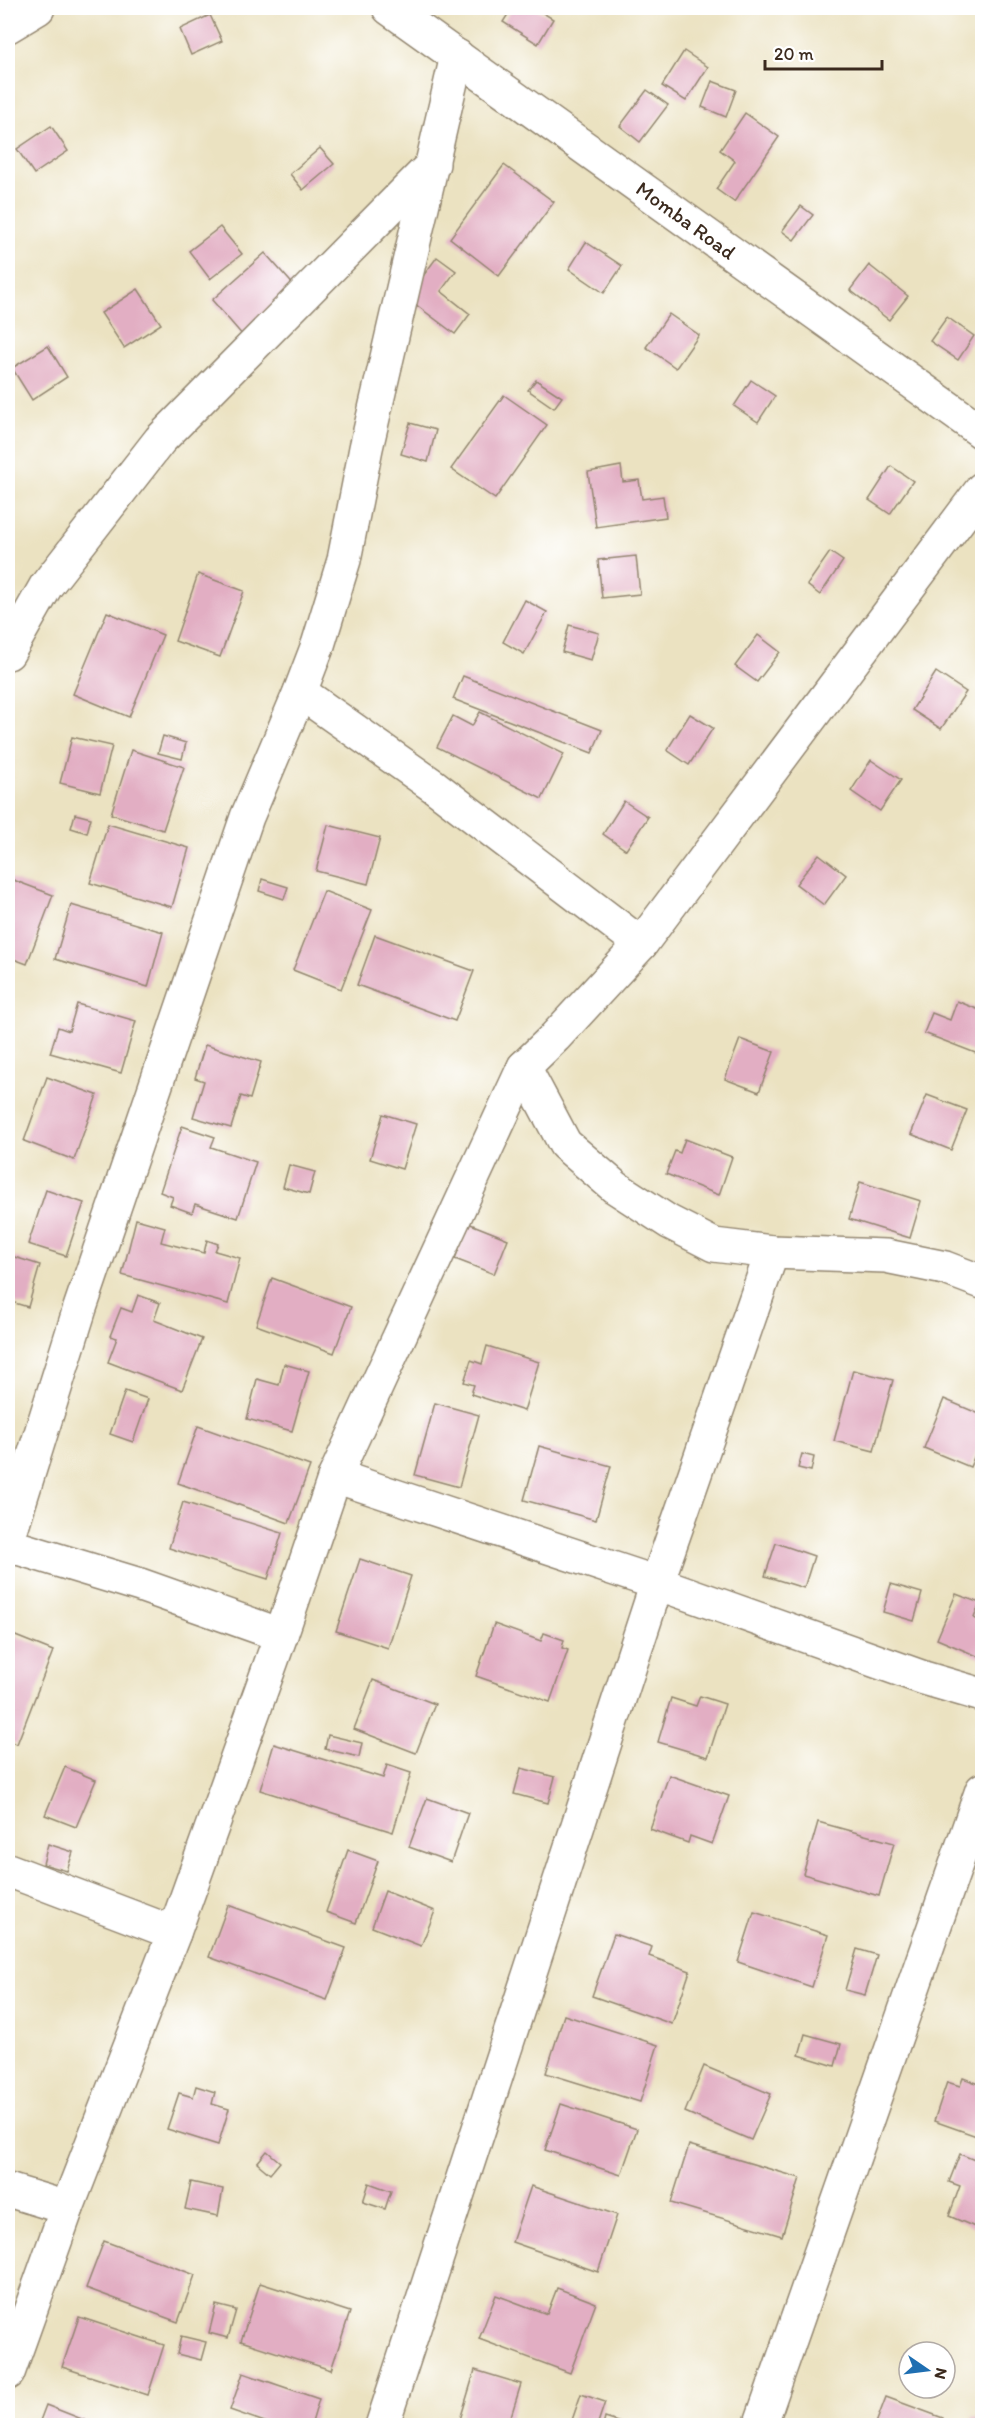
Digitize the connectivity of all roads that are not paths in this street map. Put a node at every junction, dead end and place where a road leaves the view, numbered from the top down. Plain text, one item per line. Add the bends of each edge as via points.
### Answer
1 (38, 8) edge
2 (389, 8) edge
3 (8, 26) edge
4 (457, 56) junction
5 (433, 164) junction
6 (982, 432) edge
7 (982, 489) edge
8 (8, 653) edge
9 (300, 693) junction
10 (641, 944) junction
11 (524, 1067) junction
12 (772, 1252) junction
13 (982, 1281) edge
14 (335, 1476) junction
15 (8, 1539) edge
16 (8, 1545) edge
17 (657, 1583) junction
18 (281, 1635) junction
19 (982, 1695) edge
20 (982, 1790) edge
21 (8, 1870) edge
22 (174, 1933) junction
23 (8, 2190) edge
24 (67, 2208) junction
25 (8, 2373) edge
26 (382, 2426) edge
27 (760, 2426) edge

1 - 3 street
2 - 4 street, Momba Road
4 - 5 street
4 - 6 street, Momba Road
5 - 8 street via 160,440 46,586
5 - 9 street via 366,447 344,560
7 - 10 street
9 - 10 street via 444,794
9 - 15 street via 247,817 80,1308
10 - 11 street
11 - 12 street via 565,1144 615,1187 714,1245
11 - 14 street
12 - 13 street via 886,1256 945,1268
12 - 17 street
14 - 17 street
14 - 18 street
16 - 18 street via 140,1585
17 - 19 street
17 - 26 street
18 - 22 street
20 - 27 street
21 - 22 street
22 - 24 street
23 - 24 street
24 - 25 street

